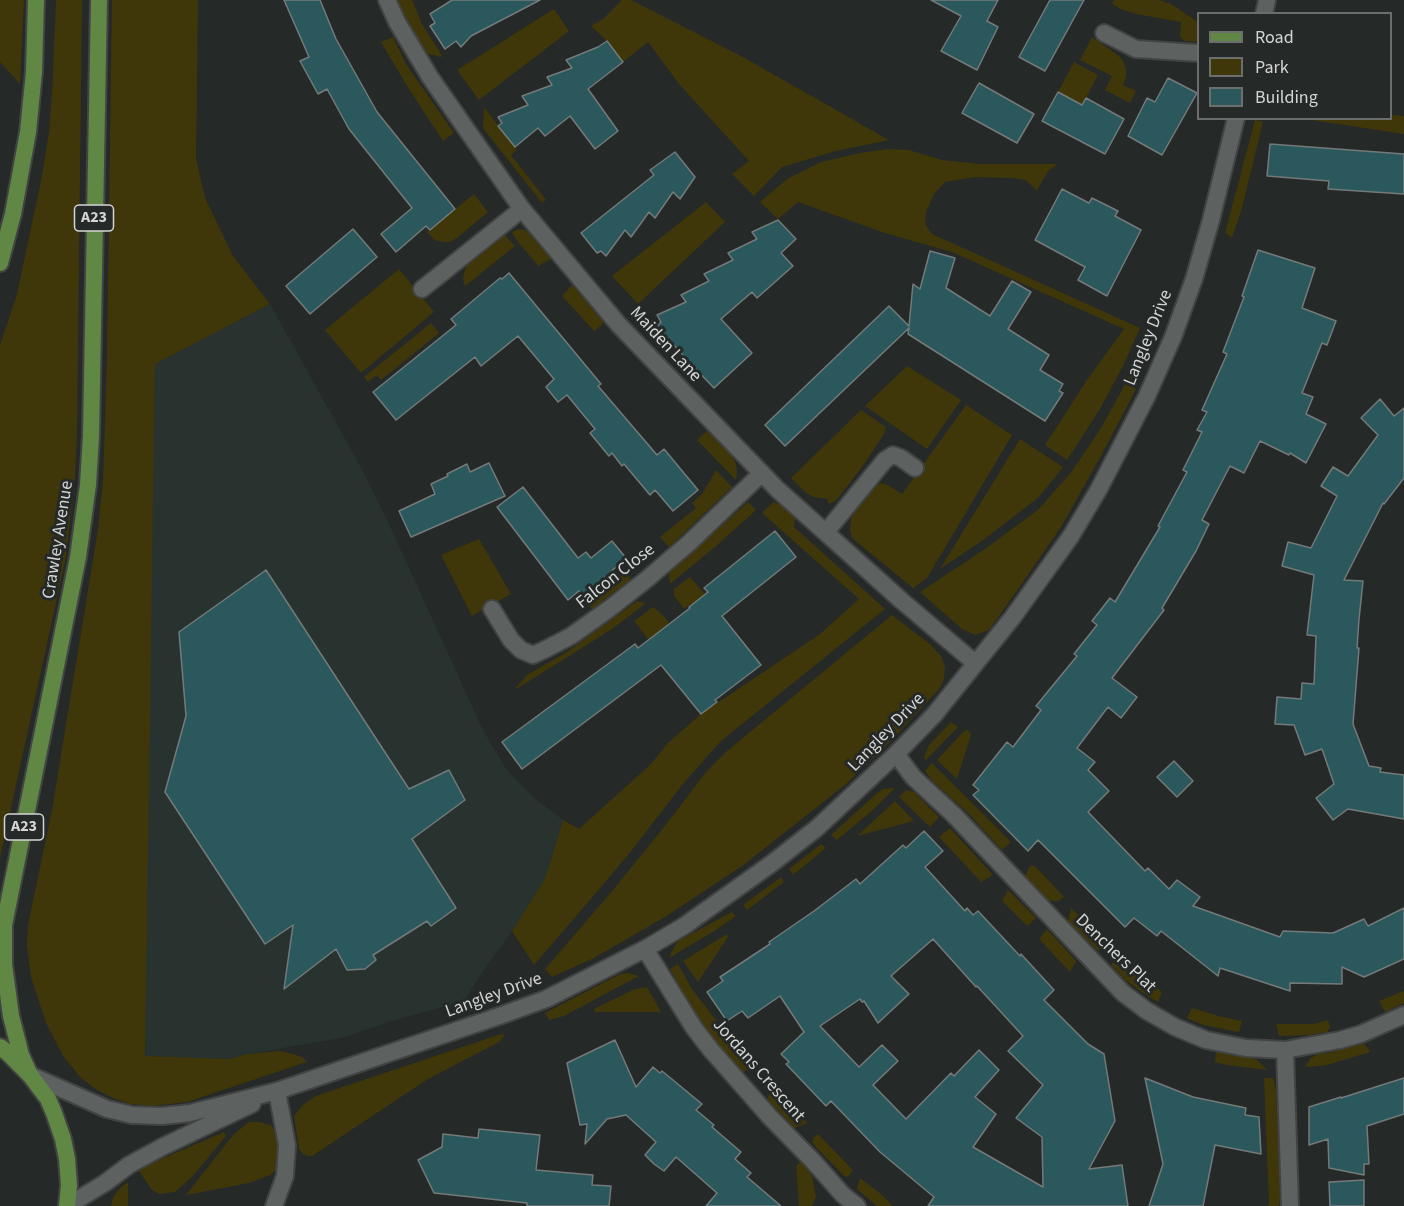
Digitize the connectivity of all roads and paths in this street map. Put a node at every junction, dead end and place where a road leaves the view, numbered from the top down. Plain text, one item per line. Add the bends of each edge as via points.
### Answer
1 (36, 0) edge
2 (99, 0) edge
3 (387, 0) edge
4 (1104, 33) dead end
5 (1197, 53) edge
6 (1236, 120) edge
7 (522, 209) junction
8 (0, 263) edge
9 (422, 289) dead end
10 (915, 468) dead end
11 (762, 473) junction
12 (826, 532) junction
13 (492, 609) dead end
14 (975, 663) junction
15 (896, 754) junction
16 (645, 949) junction
17 (1404, 1015) edge
18 (0, 1047) edge
19 (1286, 1050) junction
20 (30, 1075) junction
21 (277, 1091) junction
22 (837, 1200) edge
23 (67, 1206) edge
24 (274, 1206) edge
25 (857, 1206) edge
26 (1290, 1206) edge

1 - 8 main road via 28,132
2 - 20 main road, Crawley Avenue / A23 via 88,485 78,557 4,924 4,964 11,1016
3 - 7 street, Maiden Lane via 430,77
4 - 5 street via 1136,49
6 - 14 street, Langley Drive via 1194,279 1147,396 1071,536
7 - 9 street
7 - 11 street, Maiden Lane via 619,325
10 - 12 street via 893,455 885,460
11 - 12 street, Maiden Lane
11 - 13 street, Falcon Close via 647,579 571,636 546,649 533,655 521,650
12 - 14 street, Maiden Lane
14 - 15 street, Langley Drive via 934,715
15 - 16 street, Langley Drive via 817,828 771,864
15 - 19 street, Denchers Plat via 913,777 1123,993 1175,1027 1206,1040
16 - 21 street, Langley Drive via 546,999
16 - 22 street, Jordans Crescent via 694,1028 813,1161
17 - 19 street, Denchers Plat via 1361,1034
18 - 20 main road
19 - 26 street
20 - 21 street, Langley Drive via 107,1109 132,1115 190,1113
20 - 23 main road via 48,1099 63,1139 69,1185
21 - 23 street, Langley Drive via 129,1165
21 - 24 street via 287,1145 285,1176
22 - 25 street, Jordans Crescent

